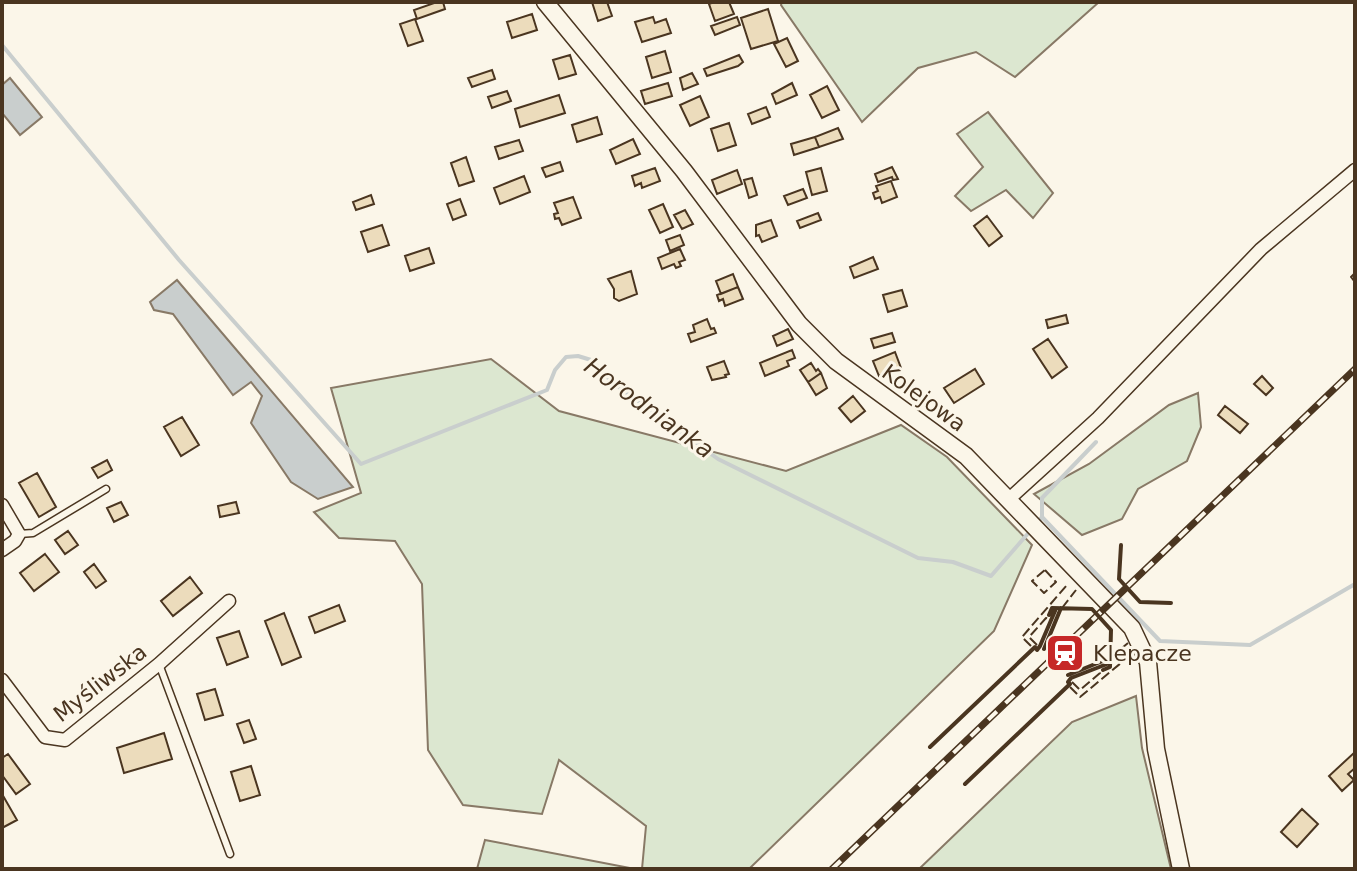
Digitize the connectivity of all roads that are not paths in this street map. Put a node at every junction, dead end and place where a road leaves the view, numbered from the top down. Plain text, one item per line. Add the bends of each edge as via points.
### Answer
1 (545, 2) edge
2 (1355, 170) edge
3 (106, 489) dead end
4 (1008, 500) junction
5 (2, 505) edge
6 (19, 534) junction
7 (2, 550) edge
8 (229, 601) dead end
9 (159, 664) junction
10 (2, 680) edge
11 (230, 854) dead end
12 (1181, 869) edge

1 - 4 street, Kolejowa via 684,171 799,324 836,361 966,456
2 - 4 street via 1261,249 1098,418
3 - 6 lane via 33,533
4 - 12 street, Kolejowa via 1125,619 1144,653 1156,749
5 - 6 street
6 - 7 street
8 - 9 street, Myśliwska
9 - 10 street, Myśliwska via 65,740 45,737
9 - 11 lane

